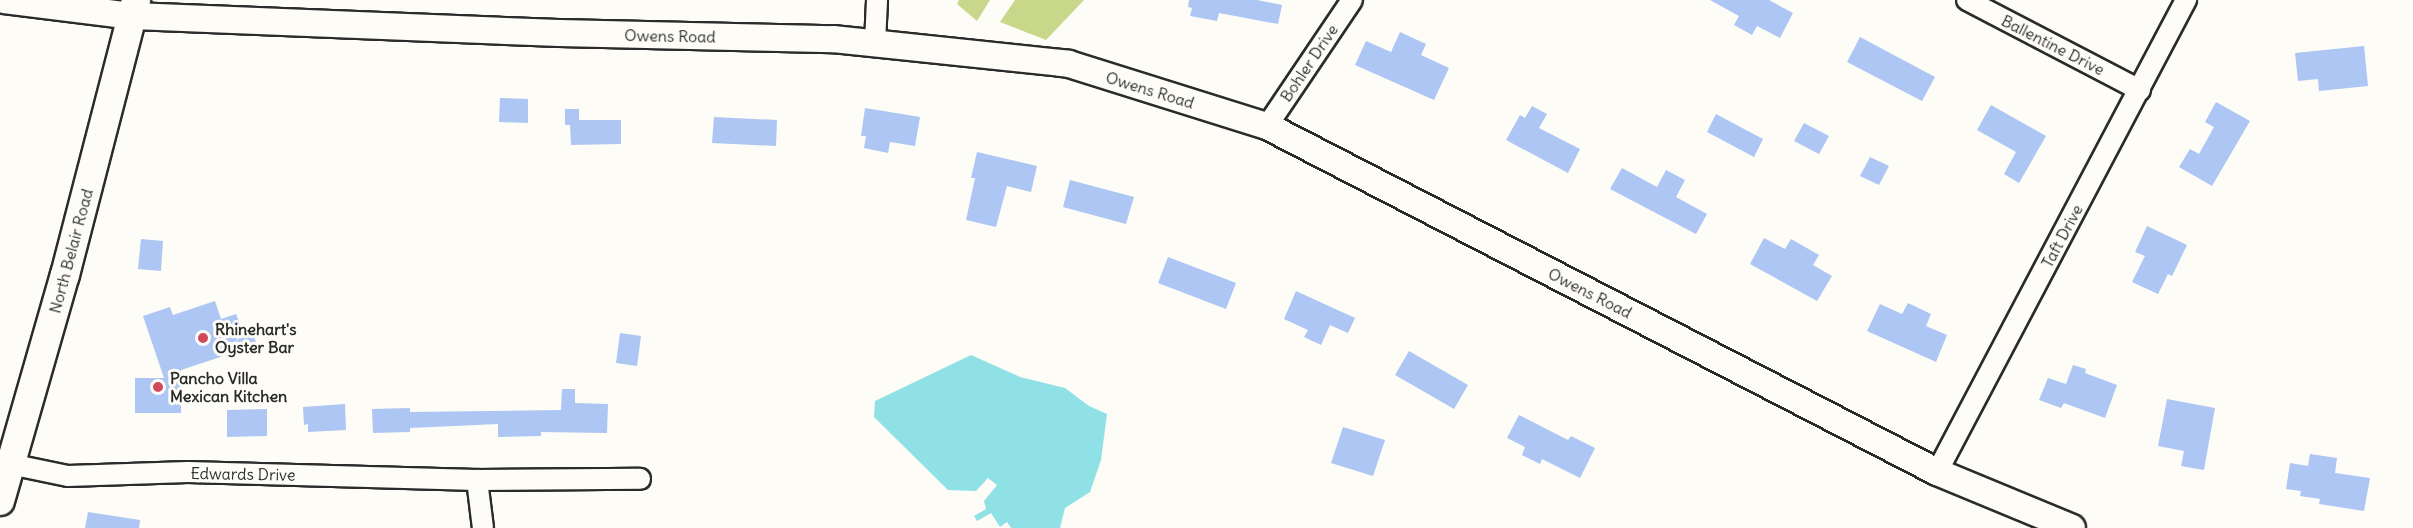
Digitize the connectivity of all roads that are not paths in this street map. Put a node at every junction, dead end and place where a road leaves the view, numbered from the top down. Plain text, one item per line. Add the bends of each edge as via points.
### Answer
1 (4, 0) edge
2 (877, 0) edge
3 (1352, 0) edge
4 (1966, 0) edge
5 (2186, 0) edge
6 (135, 8) edge
7 (875, 43) junction
8 (2140, 90) junction
9 (1267, 126) junction
10 (10, 464) junction
11 (1937, 472) junction
12 (640, 479) dead end
13 (477, 480) junction
14 (1, 496) edge
15 (483, 528) edge
16 (2072, 528) edge

1 - 6 street, Owens Road
2 - 7 street
3 - 9 street, Bohler Drive
4 - 8 street, Ballentine Drive
5 - 8 street, Taft Drive
6 - 7 street, Owens Road via 559,33
6 - 10 main road, North Belair Road via 65,275
7 - 9 street, Owens Road via 1069,64
8 - 11 street, Taft Drive
9 - 11 street, Owens Road
10 - 13 street, Edwards Drive via 68,476 188,472
10 - 14 main road, North Belair Road
11 - 16 street, Owens Road
12 - 13 street, Edwards Drive
13 - 15 street

